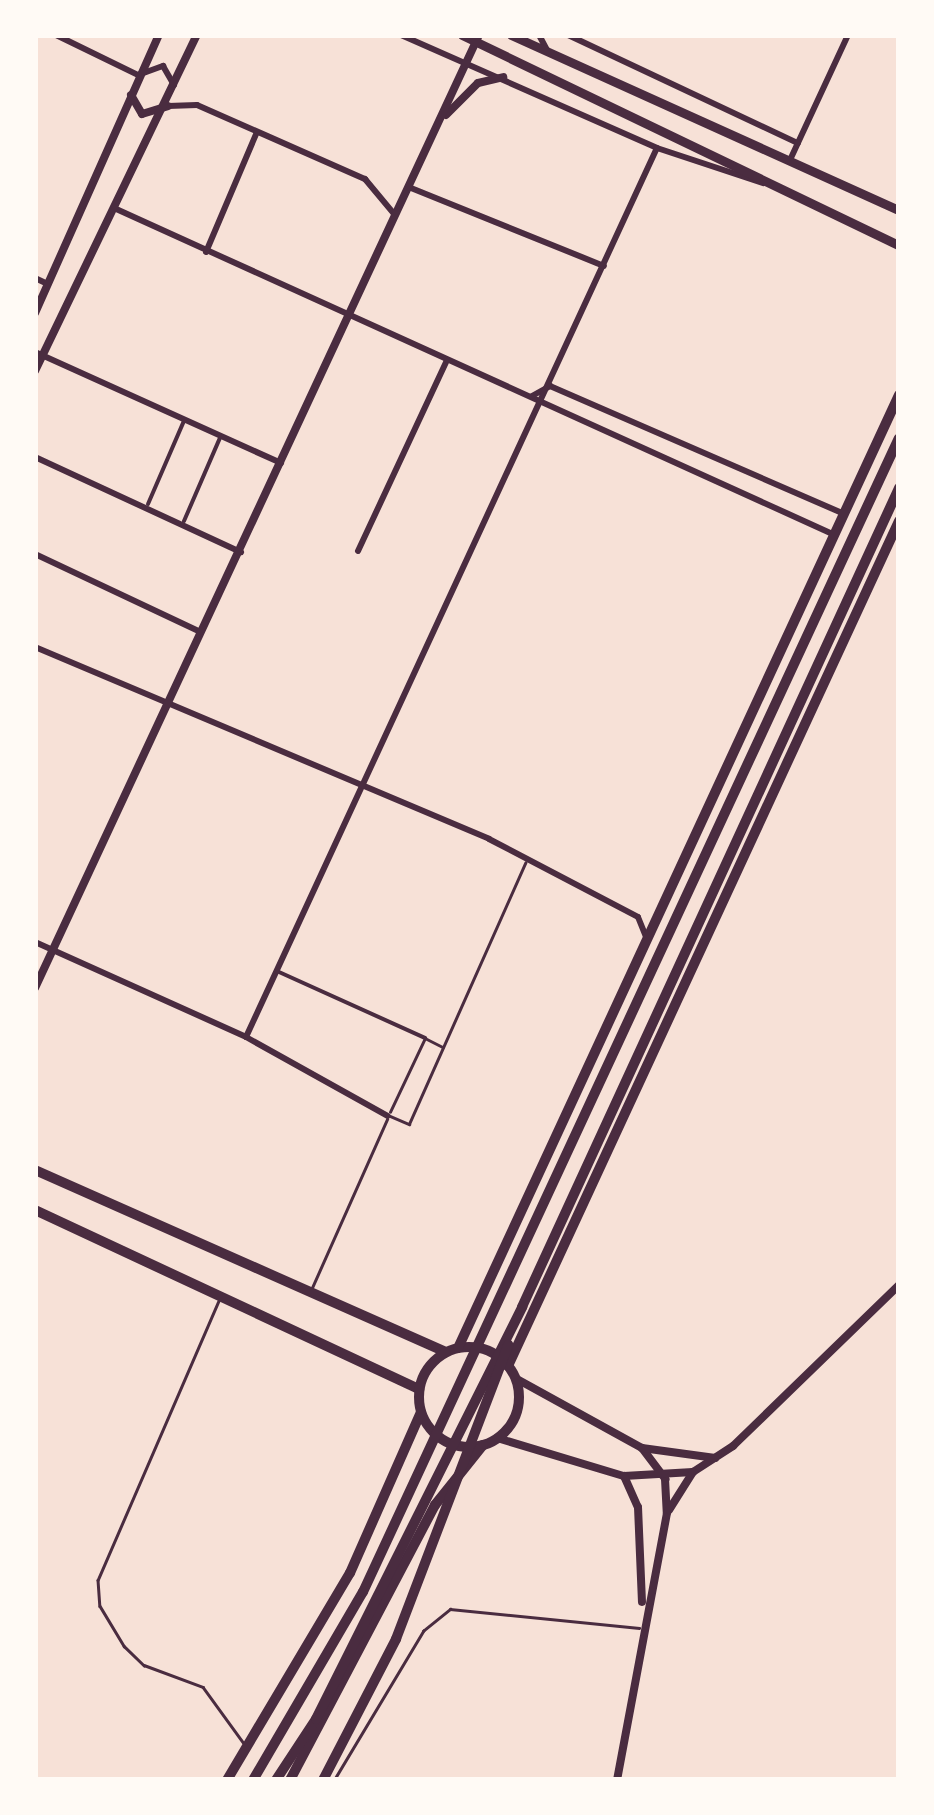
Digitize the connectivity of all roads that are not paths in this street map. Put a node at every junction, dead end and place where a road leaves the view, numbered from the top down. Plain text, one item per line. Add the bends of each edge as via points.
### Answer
1 (56, 35) edge
2 (159, 35) edge
3 (197, 35) edge
4 (402, 35) edge
5 (462, 35) edge
6 (510, 35) edge
7 (538, 35) edge
8 (568, 35) edge
9 (848, 35) edge
10 (478, 38) edge
11 (547, 50) junction
12 (467, 60) junction
13 (138, 74) junction
14 (503, 77) junction
15 (174, 86) junction
16 (131, 94) junction
17 (168, 106) junction
18 (440, 122) junction
19 (258, 132) junction
20 (798, 143) junction
21 (657, 148) junction
22 (790, 160) junction
23 (779, 186) junction
24 (411, 188) junction
25 (114, 208) junction
26 (899, 210) edge
27 (396, 216) junction
28 (899, 244) edge
29 (206, 252) junction
30 (604, 266) junction
31 (35, 278) edge
32 (48, 284) junction
33 (35, 313) edge
34 (350, 316) junction
35 (38, 354) edge
36 (447, 360) junction
37 (35, 371) edge
38 (550, 386) junction
39 (899, 395) edge
40 (531, 397) junction
41 (544, 402) junction
42 (185, 420) junction
43 (220, 436) junction
44 (899, 438) edge
45 (35, 457) edge
46 (280, 463) junction
47 (899, 488) edge
48 (148, 504) junction
49 (844, 514) junction
50 (184, 521) junction
51 (899, 521) edge
52 (835, 535) junction
53 (358, 551) dead end
54 (241, 552) junction
55 (35, 554) edge
56 (204, 634) junction
57 (35, 647) edge
58 (166, 708) junction
59 (363, 787) junction
60 (527, 858) junction
61 (647, 940) junction
62 (35, 942) edge
63 (51, 950) junction
64 (276, 970) junction
65 (35, 988) edge
66 (246, 1037) junction
67 (425, 1038) junction
68 (444, 1048) junction
69 (388, 1116) junction
70 (35, 1170) edge
71 (35, 1210) edge
72 (899, 1285) edge
73 (310, 1292) junction
74 (221, 1296) junction
75 (522, 1306) junction
76 (458, 1348) junction
77 (445, 1352) junction
78 (508, 1366) junction
79 (515, 1378) junction
80 (419, 1390) junction
81 (421, 1412) junction
82 (498, 1438) junction
83 (483, 1445) junction
84 (642, 1448) junction
85 (716, 1458) junction
86 (694, 1472) junction
87 (624, 1476) junction
88 (665, 1479) junction
89 (667, 1513) junction
90 (643, 1616) junction
91 (639, 1628) junction
92 (244, 1754) junction
93 (227, 1780) edge
94 (254, 1780) edge
95 (276, 1780) edge
96 (290, 1780) edge
97 (324, 1780) edge
98 (334, 1780) edge
99 (617, 1780) edge

1 - 13 street
2 - 13 street
3 - 15 street
4 - 12 street
5 - 10 main road
6 - 11 main road
7 - 11 street
8 - 20 street
9 - 20 street
10 - 12 street
10 - 23 main road
11 - 22 main road
12 - 14 street
12 - 18 street
13 - 15 street via 156,64
13 - 16 street
14 - 18 street via 478,82
14 - 21 street
15 - 17 street
16 - 17 street via 142,114
16 - 32 street
17 - 19 street via 197,105
17 - 25 street
18 - 24 street
19 - 27 street via 365,178
19 - 29 street
20 - 22 street
21 - 23 street
21 - 30 street
22 - 26 main road
23 - 28 main road
24 - 27 street
24 - 30 street
25 - 29 street
25 - 35 street
27 - 34 street
29 - 34 street
30 - 38 street
31 - 32 street
32 - 33 street
34 - 36 street
34 - 46 street
35 - 37 street
35 - 42 street
36 - 40 street
36 - 53 street
38 - 40 street
38 - 41 street
38 - 49 street
39 - 49 highway
40 - 41 street
41 - 52 street
41 - 59 street
42 - 43 street
42 - 48 street
43 - 46 street
43 - 50 street
44 - 94 highway via 370,1576
45 - 48 street
46 - 54 street
47 - 75 highway
48 - 50 street
49 - 52 highway
50 - 54 street
51 - 78 highway
52 - 61 highway
54 - 56 street
55 - 56 street
56 - 58 street
57 - 58 street
58 - 59 street
58 - 63 street
59 - 60 street
59 - 64 street
60 - 61 street via 638,917
60 - 68 lane
61 - 76 highway
62 - 63 street
63 - 65 street
63 - 66 street
64 - 66 street
64 - 67 street
66 - 69 street
67 - 68 lane
67 - 69 lane
68 - 69 lane via 409,1124
69 - 73 lane
70 - 73 highway
71 - 74 highway
72 - 85 street
73 - 77 highway
74 - 80 highway
74 - 92 lane via 98,1580 100,1606 129,1650 202,1687 240,1734
75 - 95 highway via 324,1703
75 - 97 highway via 420,1584
76 - 77 highway
76 - 78 highway via 485,1350
77 - 80 highway
78 - 79 highway
79 - 82 highway via 515,1418
79 - 84 street
80 - 81 highway
81 - 83 highway via 450,1443
81 - 92 highway via 350,1573
82 - 83 highway
82 - 87 street
83 - 96 highway via 435,1505
84 - 85 street
84 - 88 street
85 - 86 street
86 - 88 street
86 - 89 street
87 - 88 street
87 - 90 street via 638,1507
88 - 89 street
89 - 90 street
90 - 91 street
91 - 98 lane via 450,1609 424,1631
91 - 99 street
92 - 93 highway

